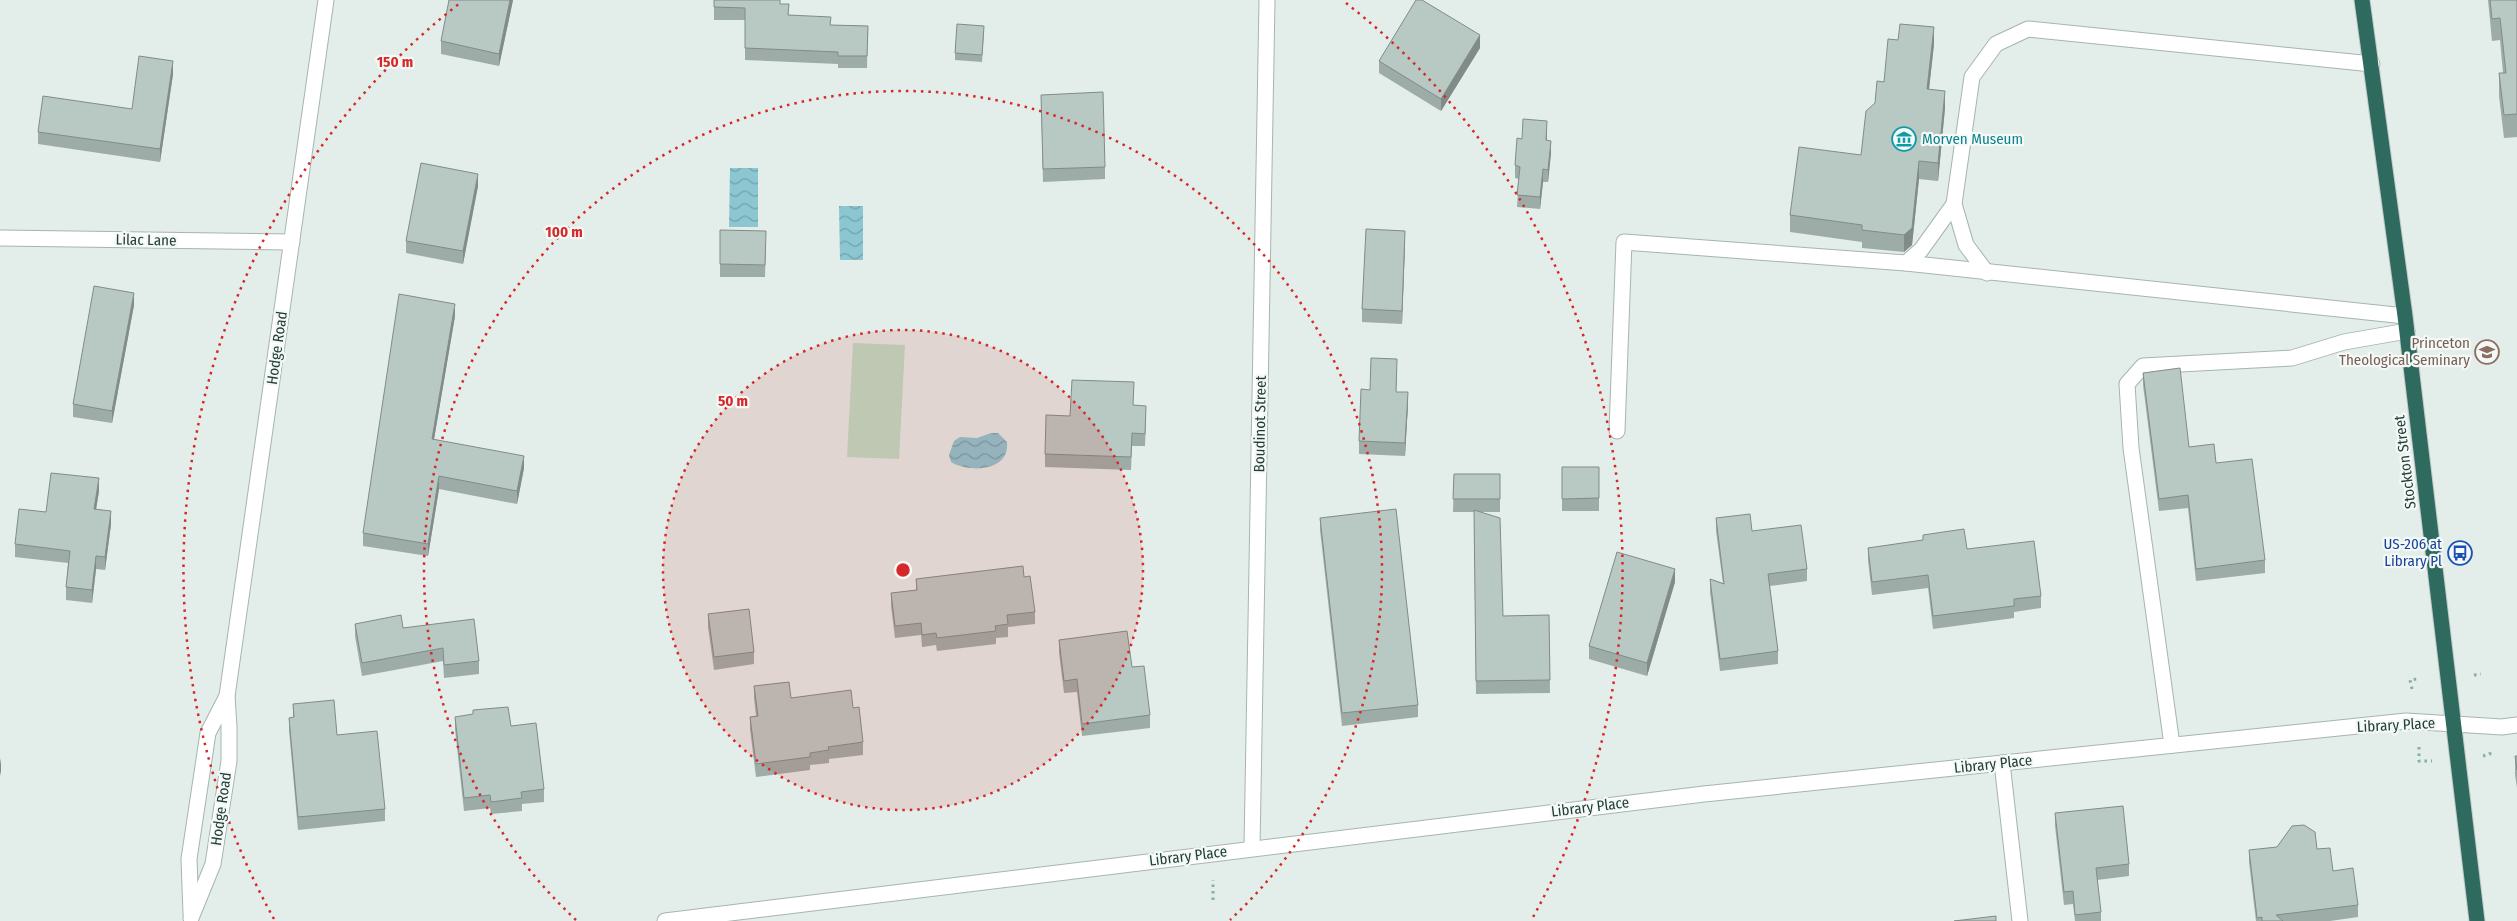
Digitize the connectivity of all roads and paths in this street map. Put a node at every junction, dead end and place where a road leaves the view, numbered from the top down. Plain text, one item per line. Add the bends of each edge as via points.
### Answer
1 (326, 0) edge
2 (1267, 0) edge
3 (2362, 0) edge
4 (2372, 64) junction
5 (1954, 204) junction
6 (0, 238) edge
7 (292, 242) junction
8 (1906, 263) junction
9 (1987, 273) junction
10 (2406, 324) junction
11 (1616, 431) dead end
12 (2474, 674) dead end
13 (2481, 674) dead end
14 (2417, 679) dead end
15 (2412, 689) dead end
16 (226, 696) junction
17 (2455, 723) junction
18 (2517, 725) edge
19 (2420, 744) dead end
20 (2172, 745) junction
21 (2490, 750) dead end
22 (2483, 756) dead end
23 (2432, 760) dead end
24 (2002, 763) junction
25 (1252, 848) junction
26 (1213, 880) dead end
27 (1213, 900) dead end
28 (191, 920) edge
29 (665, 921) edge
30 (2020, 921) edge
31 (2477, 921) edge

1 - 7 street, Hodge Road
2 - 25 street, Boudinot Street
3 - 4 highway, Stockton Street
4 - 5 street via 2028,29 1996,44 1972,77
4 - 10 highway, Stockton Street
5 - 8 street via 1920,250
5 - 9 street via 1966,245
6 - 7 street, Lilac Lane
7 - 16 street, Hodge Road
8 - 9 street
8 - 11 street via 1624,242
9 - 10 street
10 - 17 highway, Stockton Street
10 - 20 street via 2292,358 2143,366 2127,384 2131,448
12 - 13 path
14 - 15 path via 2410,680
16 - 28 street, Hodge Road via 229,761 213,864
16 - 28 street, Hodge Road via 208,733 189,859
17 - 18 street, Library Place
17 - 20 street, Library Place via 2406,721
17 - 31 highway, Stockton Street
19 - 23 path via 2419,761
20 - 24 street, Library Place
21 - 22 path via 2490,754
24 - 25 street, Library Place via 1704,794
24 - 30 street
25 - 29 street, Library Place
26 - 27 path

